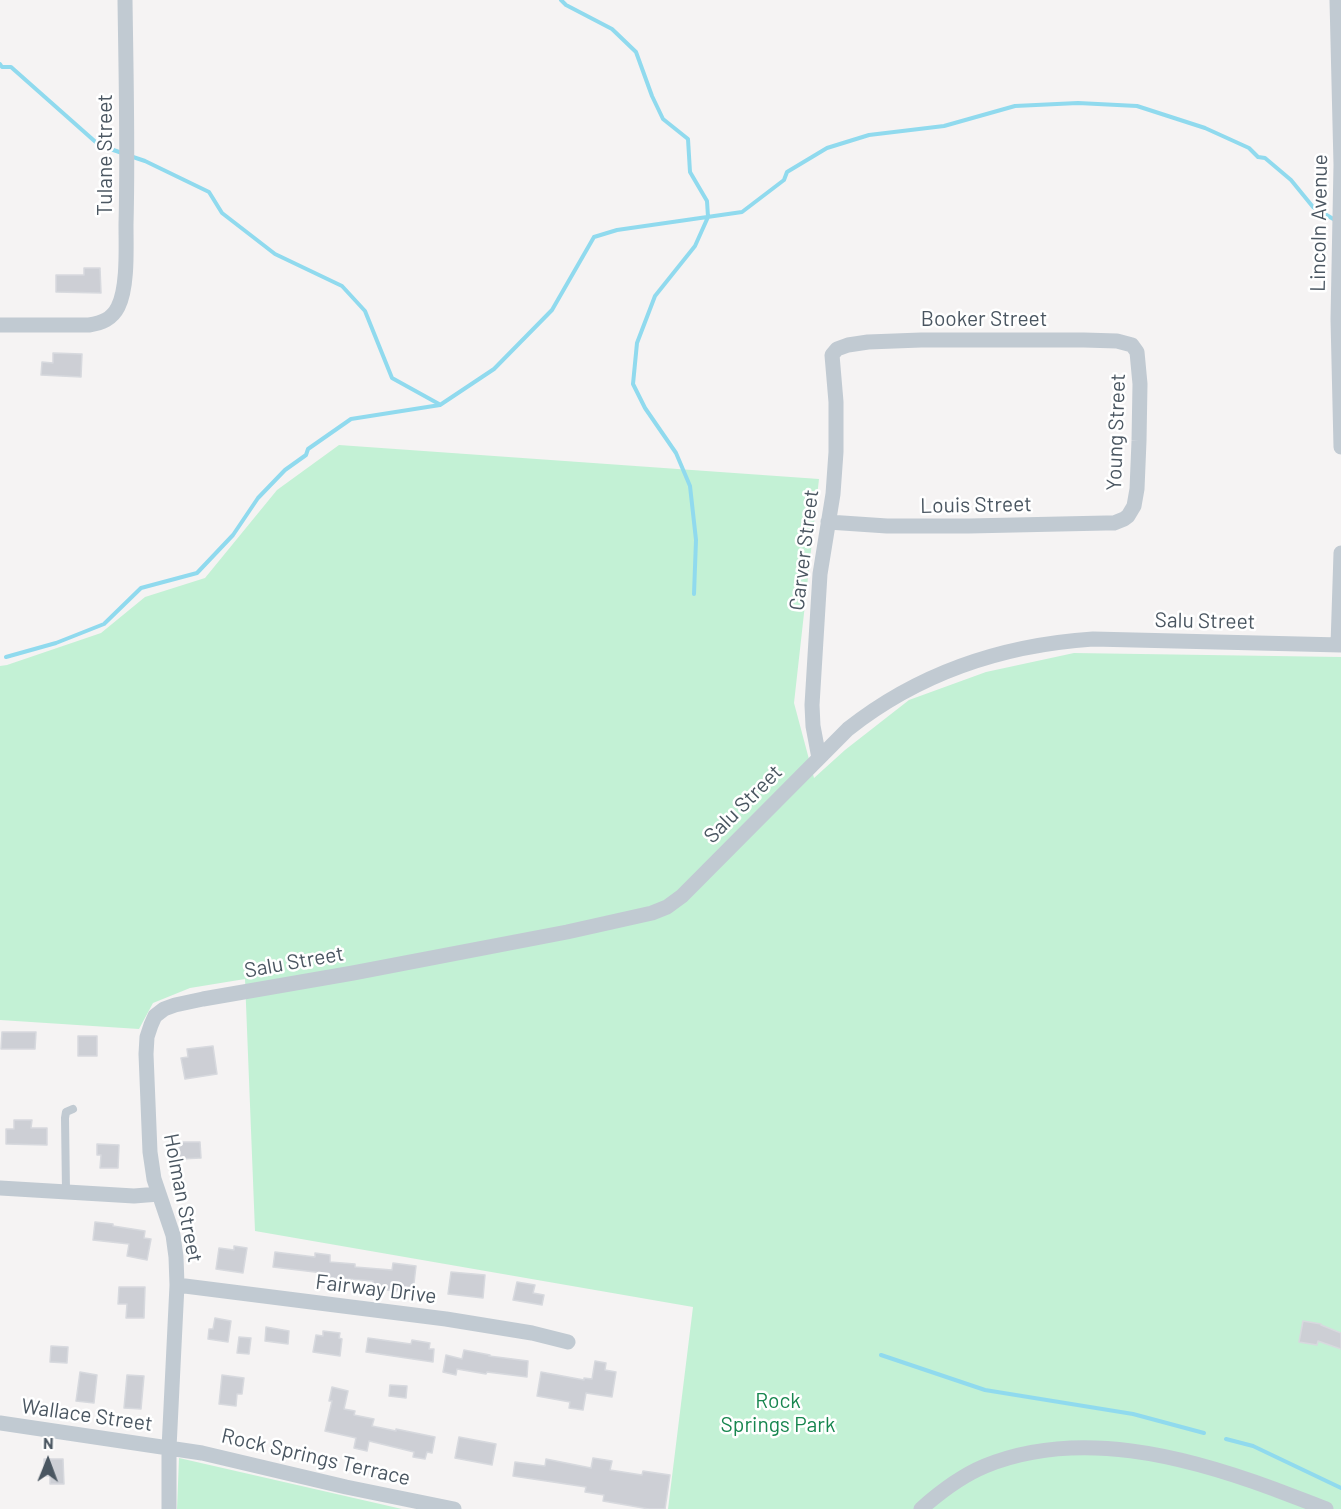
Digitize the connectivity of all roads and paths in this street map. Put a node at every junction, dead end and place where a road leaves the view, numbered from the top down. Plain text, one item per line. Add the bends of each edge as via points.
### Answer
1 (125, 0) edge
2 (1337, 0) edge
3 (0, 325) edge
4 (1132, 345) joint
5 (837, 349) joint
6 (1341, 447) edge
7 (1125, 519) joint
8 (828, 522) junction
9 (1341, 553) edge
10 (1339, 645) edge
11 (819, 758) junction
12 (164, 1010) joint
13 (73, 1109) dead end
14 (0, 1188) edge
15 (66, 1191) junction
16 (159, 1194) junction
17 (177, 1285) junction
18 (568, 1342) dead end
19 (0, 1423) edge
20 (169, 1448) junction
21 (169, 1509) edge
22 (454, 1509) edge
23 (921, 1509) edge
24 (1326, 1509) edge

1 - 3 street, Tulane Street via 125,263 117,309 107,320 88,326
2 - 6 street, Lincoln Avenue
4 - 5 street, Booker Street via 1084,340 921,340 868,342
4 - 7 street, Young Street via 1137,352 1140,384 1139,441 1134,506
5 - 8 street, Carver Street via 832,355 836,452
7 - 8 street, Louis Street via 1106,524 969,526
8 - 11 street, Carver Street via 820,574 812,705
9 - 10 street
10 - 11 street, Salu Street via 1093,639 1026,647 971,662 905,691 848,729
11 - 12 street, Salu Street via 682,896 652,914 203,999
12 - 16 street, Holman Street via 150,1025 146,1054 150,1152
13 - 15 lane via 66,1112 65,1118
14 - 15 street
15 - 16 street
16 - 17 street, Holman Street via 173,1235
17 - 18 street, Fairway Drive via 446,1319
17 - 20 street, Holman Street
19 - 20 street, Wallace Street
20 - 21 street, Holman Street
20 - 22 street, Rock Springs Terrace
23 - 24 street via 961,1478 985,1466 1046,1450 1092,1448 1139,1452 1203,1466

